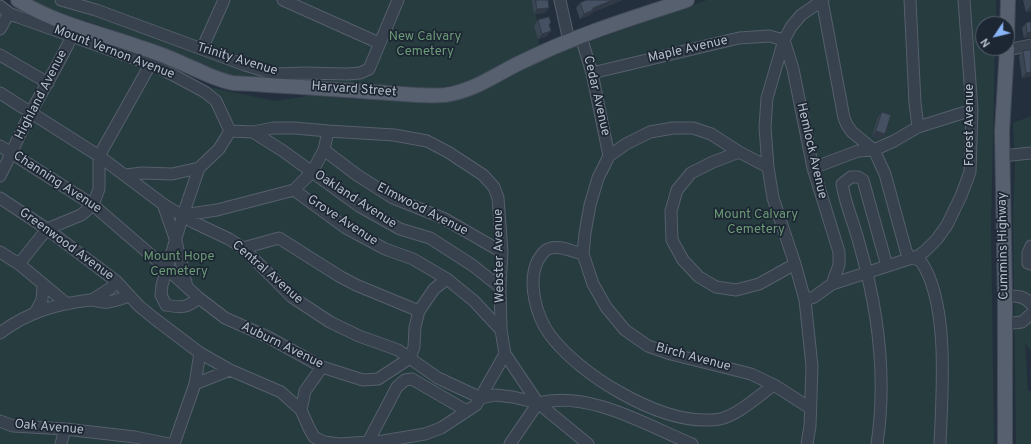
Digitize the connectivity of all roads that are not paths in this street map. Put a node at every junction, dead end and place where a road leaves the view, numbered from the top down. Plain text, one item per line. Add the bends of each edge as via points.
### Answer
1 (18, 0) edge
2 (61, 0) edge
3 (224, 0) edge
4 (398, 0) edge
5 (560, 0) edge
6 (687, 0) edge
7 (822, 0) edge
8 (910, 0) edge
9 (964, 0) edge
10 (1008, 0) edge
11 (288, 1) edge
12 (0, 6) edge
13 (9, 13) junction
14 (1008, 16) edge
15 (0, 29) edge
16 (72, 36) junction
17 (575, 39) junction
18 (784, 40) junction
19 (379, 43) junction
20 (1015, 45) edge
21 (1031, 45) edge
22 (202, 49) junction
23 (0, 55) edge
24 (1006, 56) edge
25 (150, 65) junction
26 (592, 73) junction
27 (48, 83) junction
28 (0, 93) edge
29 (972, 110) junction
30 (30, 113) junction
31 (918, 127) junction
32 (230, 131) junction
33 (328, 131) junction
34 (253, 132) junction
35 (0, 146) edge
36 (324, 150) junction
37 (874, 150) junction
38 (739, 152) junction
39 (12, 153) junction
40 (1031, 153) edge
41 (99, 156) junction
42 (609, 156) junction
43 (1002, 156) junction
44 (768, 167) junction
45 (199, 168) junction
46 (813, 168) junction
47 (312, 172) junction
48 (126, 175) junction
49 (0, 176) edge
50 (294, 190) junction
51 (0, 198) edge
52 (163, 204) junction
53 (93, 205) junction
54 (182, 215) junction
55 (47, 229) junction
56 (176, 241) junction
57 (1031, 246) edge
58 (243, 248) junction
59 (0, 252) edge
60 (502, 252) junction
61 (583, 254) junction
62 (910, 258) junction
63 (19, 264) junction
64 (795, 264) junction
65 (1031, 264) edge
66 (886, 266) junction
67 (167, 269) junction
68 (866, 272) junction
69 (447, 279) junction
70 (116, 281) junction
71 (832, 284) junction
72 (42, 285) junction
73 (187, 287) junction
74 (500, 287) junction
75 (129, 296) junction
76 (1005, 296) junction
77 (199, 298) junction
78 (92, 300) junction
79 (805, 300) junction
80 (67, 304) junction
81 (1031, 304) edge
82 (166, 305) junction
83 (36, 311) junction
84 (419, 311) junction
85 (1031, 314) edge
86 (155, 319) junction
87 (1004, 324) junction
88 (502, 330) junction
89 (0, 333) edge
90 (200, 353) junction
91 (505, 354) junction
92 (410, 358) junction
93 (322, 367) junction
94 (230, 370) junction
95 (195, 384) junction
96 (774, 385) junction
97 (481, 398) junction
98 (538, 403) junction
99 (810, 408) junction
100 (301, 410) junction
101 (467, 411) junction
102 (0, 421) edge
103 (65, 429) junction
104 (369, 443) edge
105 (686, 443) edge
106 (61, 444) edge
107 (169, 444) edge
108 (174, 444) edge
109 (510, 444) edge
110 (588, 444) edge
111 (807, 444) edge
112 (877, 444) edge
113 (940, 444) edge
114 (1005, 444) edge

1 - 17 main road, Harvard Street via 33,10 142,48 218,80 233,83 444,95 472,88 528,59
2 - 22 street, Trinity Avenue via 96,10
3 - 22 street
4 - 19 street, Trinity Avenue
5 - 17 street, Cedar Avenue
6 - 17 main road, Harvard Street
7 - 18 street via 801,15
7 - 37 street via 844,118 852,132
8 - 31 street
9 - 29 street, Forest Avenue
10 - 14 main road, Cummins Highway
11 - 19 street
12 - 13 street, Mount Vernon Avenue
13 - 15 street
13 - 16 street, Mount Vernon Avenue
16 - 25 street, Mount Vernon Avenue
16 - 27 street, Highland Avenue
17 - 26 street, Cedar Avenue
18 - 26 street, Maple Avenue via 769,36 739,38
18 - 44 street via 767,98 765,127
18 - 46 street, Hemlock Avenue via 794,69
19 - 22 street, Trinity Avenue via 369,68 360,73 347,74 275,74
20 - 21 street
23 - 27 street
24 - 43 main road, Cummins Highway
25 - 32 street, Mount Vernon Avenue via 205,92 216,101
25 - 41 street
26 - 42 street, Cedar Avenue
27 - 30 street, Highland Avenue
28 - 30 street, Central Avenue
29 - 31 street
29 - 62 street, Forest Avenue via 970,172 961,196 937,239 925,252
30 - 39 street, Highland Avenue
30 - 41 street, Central Avenue
31 - 37 street
32 - 34 street, Webster Avenue
32 - 45 street via 219,149
33 - 34 street, Webster Avenue via 273,128
33 - 36 street
33 - 60 street, Webster Avenue via 394,135 428,141 483,175 494,187 498,198
34 - 47 street, Oakland Avenue
35 - 39 street, Channing Avenue
36 - 47 street
36 - 60 street, Elmwood Avenue via 393,198 443,218
37 - 46 street via 858,151
37 - 62 street via 885,174 906,252
38 - 42 street, Birch Avenue via 711,134 693,128 673,128 650,132
38 - 44 street, Birch Avenue
38 - 64 street via 691,173 677,190 671,211 672,240 693,272 716,287 736,290 759,284
39 - 49 street, Highland Avenue
39 - 53 street, Channing Avenue
40 - 43 street
41 - 48 street, Central Avenue
41 - 53 street via 99,189
42 - 61 street, Birch Avenue via 598,178 590,205
43 - 76 main road, Cummins Highway
44 - 64 street via 773,198
45 - 48 street via 172,174
45 - 54 street
46 - 71 street, Hemlock Avenue via 839,252 839,265
47 - 50 street
47 - 74 street, Oakland Avenue via 359,206 400,229 430,238
48 - 52 street, Central Avenue
50 - 54 street, Grove Avenue via 217,210
50 - 69 street, Grove Avenue via 346,228 384,249 413,259
51 - 55 street, Greenwood Avenue
52 - 54 street, Central Avenue
52 - 56 street
53 - 55 street via 81,215
53 - 67 street, Channing Avenue
54 - 56 street
54 - 58 street, Central Avenue
55 - 63 street
55 - 70 street, Greenwood Avenue
56 - 67 street
56 - 73 street
57 - 65 street via 1028,263
58 - 84 street via 279,238 356,285
58 - 92 street, Central Avenue via 292,297 311,310 330,322 398,350
59 - 63 street
60 - 74 street, Webster Avenue
61 - 96 street, Birch Avenue via 593,284 606,307 625,330 648,346 751,374
61 - 96 street via 558,248 548,249 535,267 533,285 537,309 550,334 571,358 595,378 625,396 663,412 695,420 720,420
62 - 66 street, Forest Avenue
62 - 113 street via 920,260 925,266 933,284 941,325
63 - 72 street
64 - 79 street
66 - 68 street, Forest Avenue
66 - 68 street via 863,180 851,177 842,184
67 - 73 street, Auburn Avenue
67 - 82 street via 162,285
68 - 71 street, Forest Avenue
68 - 112 street via 878,328 882,380
69 - 84 street via 434,289
69 - 88 street, Grove Avenue via 474,300
70 - 75 street, Greenwood Avenue
70 - 78 street via 111,288
71 - 79 street, Forest Avenue via 814,297
72 - 80 street
72 - 83 street via 42,300
73 - 77 street, Auburn Avenue
74 - 88 street, Webster Avenue
75 - 78 street via 108,302
75 - 86 street
76 - 81 street via 1021,296
76 - 87 main road, Cummins Highway
77 - 82 street via 179,308
77 - 93 street, Auburn Avenue via 225,318 268,337
78 - 80 street
79 - 99 street via 812,366
80 - 83 street
82 - 86 street
83 - 89 street
84 - 92 street
85 - 87 street via 1022,322
86 - 90 street
87 - 114 main road, Cummins Highway
88 - 91 street, Webster Avenue
90 - 94 street
90 - 95 street
91 - 97 street
91 - 98 street, Webster Avenue
92 - 93 street, Auburn Avenue via 378,378 363,380
92 - 97 street, Central Avenue via 438,378
93 - 100 street via 305,391
94 - 95 street
94 - 100 street via 281,392
95 - 108 street
96 - 99 street, Birch Avenue
97 - 98 street via 495,395
97 - 101 street
98 - 105 street via 551,400 584,402 604,407
98 - 109 street
98 - 110 street
99 - 111 street
100 - 104 street via 314,437 324,442
101 - 104 street via 441,428 425,434
101 - 104 street via 412,379 405,380 397,387
102 - 103 street, Oak Avenue via 13,426
103 - 106 street
103 - 107 street, Oak Avenue via 135,437

